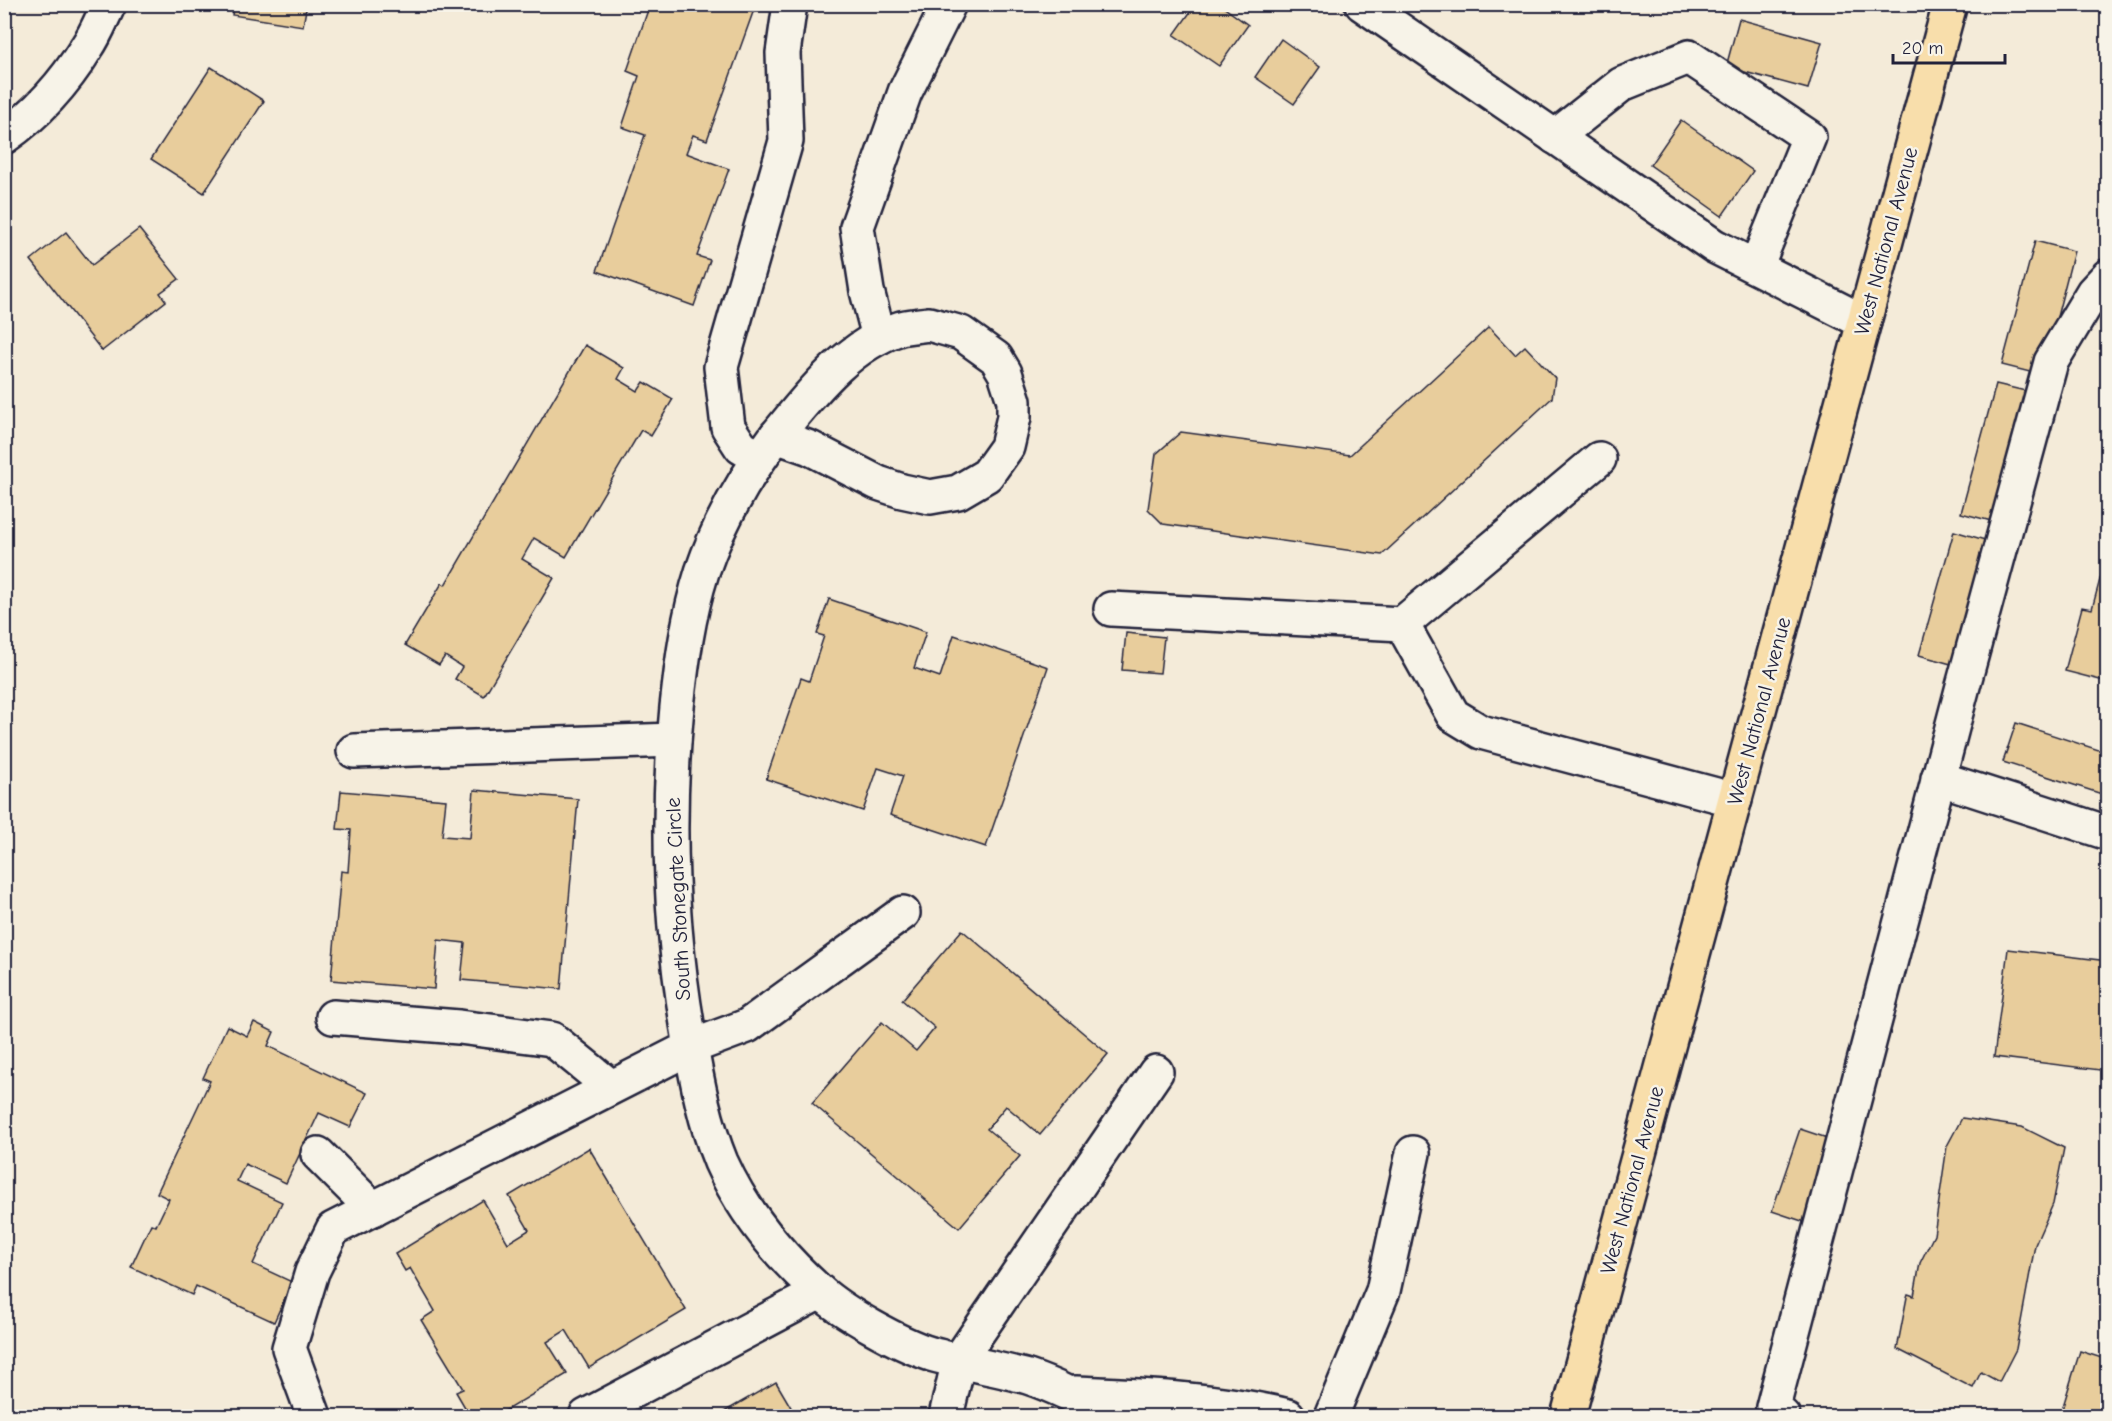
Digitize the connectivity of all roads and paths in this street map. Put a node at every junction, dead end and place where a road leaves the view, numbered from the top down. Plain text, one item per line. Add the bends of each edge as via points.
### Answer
1 (109, 4) edge
2 (790, 4) edge
3 (949, 4) edge
4 (1362, 4) edge
5 (1950, 4) edge
6 (4, 137) edge
7 (1555, 137) junction
8 (1756, 267) junction
9 (2108, 276) edge
10 (1864, 322) junction
11 (879, 337) junction
12 (768, 447) junction
13 (1599, 459) dead end
14 (1111, 609) dead end
15 (1402, 624) junction
16 (674, 740) junction
17 (354, 751) dead end
18 (1938, 778) junction
19 (1735, 800) junction
20 (2108, 833) edge
21 (903, 913) dead end
22 (333, 1017) dead end
23 (691, 1047) junction
24 (1156, 1072) dead end
25 (611, 1087) junction
26 (1413, 1153) dead end
27 (318, 1154) dead end
28 (373, 1209) junction
29 (820, 1292) junction
30 (959, 1360) junction
31 (1067, 1393) junction
32 (632, 1406) edge
33 (314, 1416) edge
34 (586, 1416) edge
35 (946, 1416) edge
36 (1112, 1416) edge
37 (1288, 1416) edge
38 (1331, 1416) edge
39 (1568, 1416) edge
40 (1783, 1416) edge

1 - 6 street via 88,46 53,93
2 - 12 street via 783,53 786,141 721,367 728,427 741,447
3 - 11 street via 905,92 857,228
4 - 7 street
5 - 10 main road, West National Avenue
7 - 8 street via 1714,246
7 - 8 street via 1622,84 1689,57 1809,137
8 - 10 street
9 - 18 street via 2093,292 2051,362
10 - 19 main road, West National Avenue
11 - 12 street, South Stonegate Circle via 820,383
11 - 12 street, South Stonegate Circle via 929,324 961,333 996,358 1014,401 1014,417 1007,447 987,475 958,492 930,497 878,483 810,448
12 - 16 street, South Stonegate Circle via 736,494 702,573 682,662
13 - 15 street
14 - 15 street
15 - 19 street via 1453,715 1481,732
16 - 17 street
16 - 23 street, South Stonegate Circle via 670,832 679,982
18 - 20 street
18 - 40 street via 1773,1407
19 - 39 main road, West National Avenue
21 - 23 street via 747,1026
22 - 25 street via 552,1039
23 - 25 street
23 - 29 street, South Stonegate Circle via 700,1097 721,1161 745,1207 777,1250
24 - 30 street
25 - 28 street
26 - 38 street via 1383,1292
27 - 28 street
28 - 33 street via 333,1229 312,1272 289,1348
29 - 30 street, South Stonegate Circle via 873,1328 928,1353
29 - 32 street
30 - 31 street, South Stonegate Circle via 1029,1378
30 - 35 street
31 - 36 street, South Stonegate Circle
31 - 37 street, South Stonegate Circle via 1152,1396
32 - 34 street

